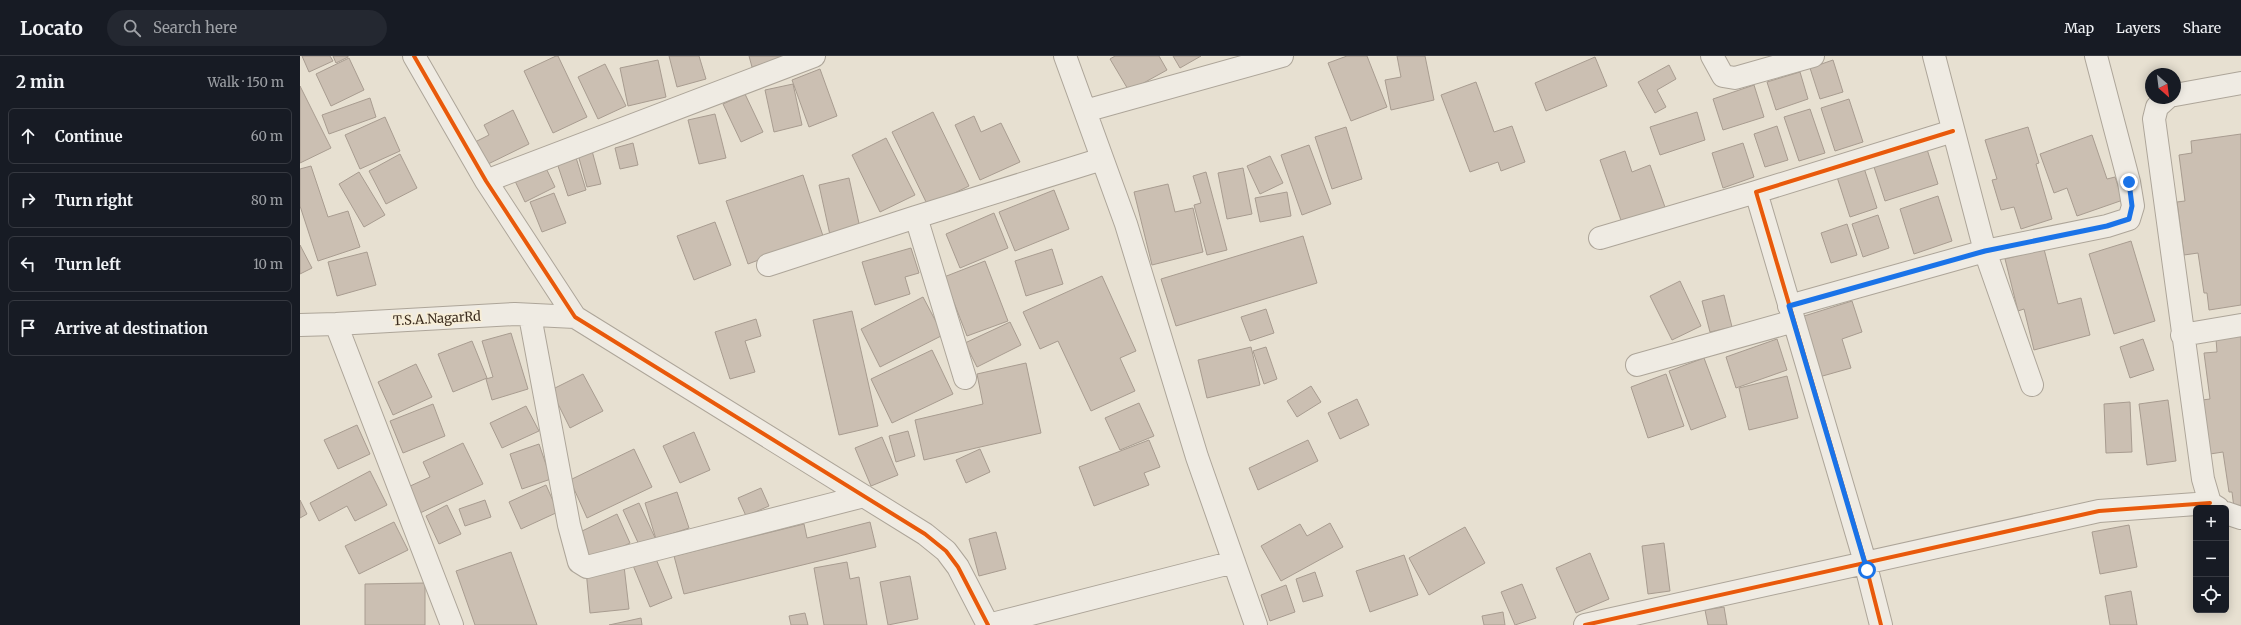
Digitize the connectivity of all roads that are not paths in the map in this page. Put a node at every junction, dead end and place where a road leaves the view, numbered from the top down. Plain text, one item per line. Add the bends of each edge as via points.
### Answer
1 (414, 56) edge
2 (814, 56) edge
3 (1064, 56) edge
4 (1282, 56) edge
5 (1712, 56) edge
6 (1812, 56) edge
7 (1934, 56) edge
8 (2096, 56) edge
9 (2241, 83) edge
10 (2181, 95) edge
11 (2160, 104) edge
12 (1084, 111) junction
13 (1953, 131) junction
14 (1102, 159) junction
15 (486, 181) junction
16 (1756, 192) junction
17 (916, 218) junction
18 (1600, 238) dead end
19 (1985, 251) junction
20 (768, 265) dead end
21 (1791, 314) junction
22 (530, 316) junction
23 (575, 317) junction
24 (336, 324) junction
25 (300, 325) edge
26 (2241, 326) edge
27 (2182, 335) junction
28 (1637, 365) dead end
29 (965, 378) dead end
30 (2032, 385) dead end
31 (864, 496) junction
32 (2216, 505) edge
33 (2193, 509) edge
34 (2229, 513) edge
35 (2241, 518) edge
36 (1234, 562) junction
37 (1865, 562) junction
38 (452, 625) edge
39 (988, 625) edge
40 (1256, 625) edge
41 (1585, 625) edge
42 (1881, 625) edge

1 - 15 street
2 - 15 street
3 - 12 street
4 - 12 street
5 - 6 street via 1723,76 1734,78
7 - 13 street
8 - 19 street via 2129,182 2132,206 2129,219
9 - 10 street
11 - 27 street via 2154,119
12 - 14 street
13 - 16 street
13 - 19 street
14 - 17 street
14 - 36 street via 1126,224 1197,457
15 - 23 street
16 - 18 street
16 - 21 street
17 - 20 street
17 - 29 street
19 - 21 street
19 - 30 street
21 - 28 street
21 - 37 street
22 - 23 street, T.S.A.NagarRd
22 - 24 street, T.S.A.NagarRd
22 - 31 street via 569,525 579,562 588,567
23 - 31 street
24 - 25 street, T.S.A.NagarRd
24 - 38 street
26 - 27 street
27 - 32 street via 2203,479
31 - 39 street via 925,534 946,551 958,567
33 - 37 street via 2099,511
34 - 35 street
36 - 39 street
36 - 40 street
37 - 41 street
37 - 42 street

